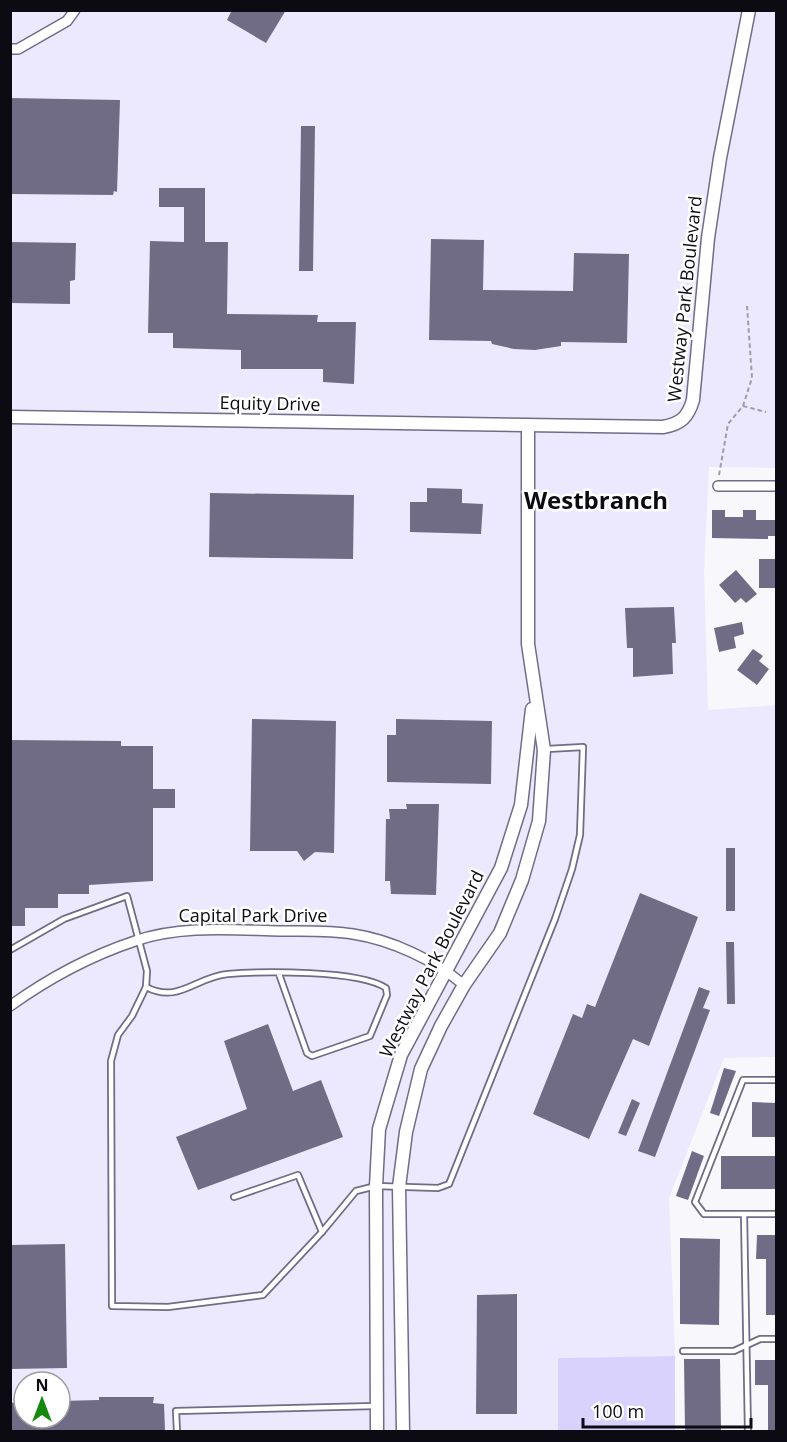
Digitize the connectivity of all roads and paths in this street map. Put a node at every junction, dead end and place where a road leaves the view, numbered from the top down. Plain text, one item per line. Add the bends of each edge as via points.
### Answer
1 (75, 10) edge
2 (749, 10) edge
3 (10, 49) edge
4 (747, 306) dead end
5 (743, 406) junction
6 (766, 412) dead end
7 (10, 417) edge
8 (528, 427) junction
9 (718, 486) joint
10 (777, 486) edge
11 (534, 694) junction
12 (544, 750) junction
13 (137, 940) junction
14 (10, 950) edge
15 (447, 970) junction
16 (279, 974) junction
17 (464, 985) junction
18 (146, 987) junction
19 (10, 1006) edge
20 (777, 1080) edge
21 (376, 1186) junction
22 (399, 1187) junction
23 (234, 1197) dead end
24 (744, 1214) junction
25 (777, 1214) edge
26 (322, 1232) junction
27 (777, 1339) edge
28 (745, 1346) junction
29 (683, 1351) dead end
30 (376, 1406) junction
31 (177, 1431) edge
32 (377, 1431) edge
33 (403, 1431) edge
34 (748, 1431) edge

1 - 3 street via 67,21 18,49
2 - 8 street, Westway Park Boulevard via 708,238 690,413 663,427
4 - 5 path via 752,378
5 - 6 path
5 - 9 path via 728,424
7 - 8 street, Equity Drive
8 - 11 street, Westway Park Boulevard via 528,644
9 - 10 street
11 - 12 street, Westway Park Boulevard
11 - 15 street, Westway Park Boulevard via 521,805 501,868
12 - 17 street, Westway Park Boulevard via 539,820 522,880 500,933
12 - 22 lane via 584,747 580,835 572,869 449,1184 438,1188
13 - 14 lane via 127,896 64,919
13 - 15 street, Capital Park Drive via 209,930 354,934 384,942
13 - 18 lane via 147,971
13 - 19 street, Capital Park Drive via 79,963
15 - 17 street, Capital Park Drive
15 - 21 street, Westway Park Boulevard via 401,1055 379,1129
16 - 16 lane via 342,976 386,988 387,995 370,1036 312,1056 307,1053
16 - 18 lane via 213,977 167,994
17 - 22 street, Westway Park Boulevard via 421,1069 406,1132
18 - 26 lane via 132,1016 117,1035 111,1061 111,1306 168,1307 263,1295
20 - 24 lane via 743,1080 695,1202 704,1214
21 - 22 lane
21 - 26 lane via 356,1191
21 - 30 street, Westway Park Boulevard
22 - 33 street, Westway Park Boulevard
23 - 26 lane via 298,1175
24 - 25 lane
24 - 28 lane
27 - 28 lane via 760,1339
28 - 29 lane via 734,1351
28 - 34 lane
30 - 31 lane via 176,1411
30 - 32 street, Westway Park Boulevard

